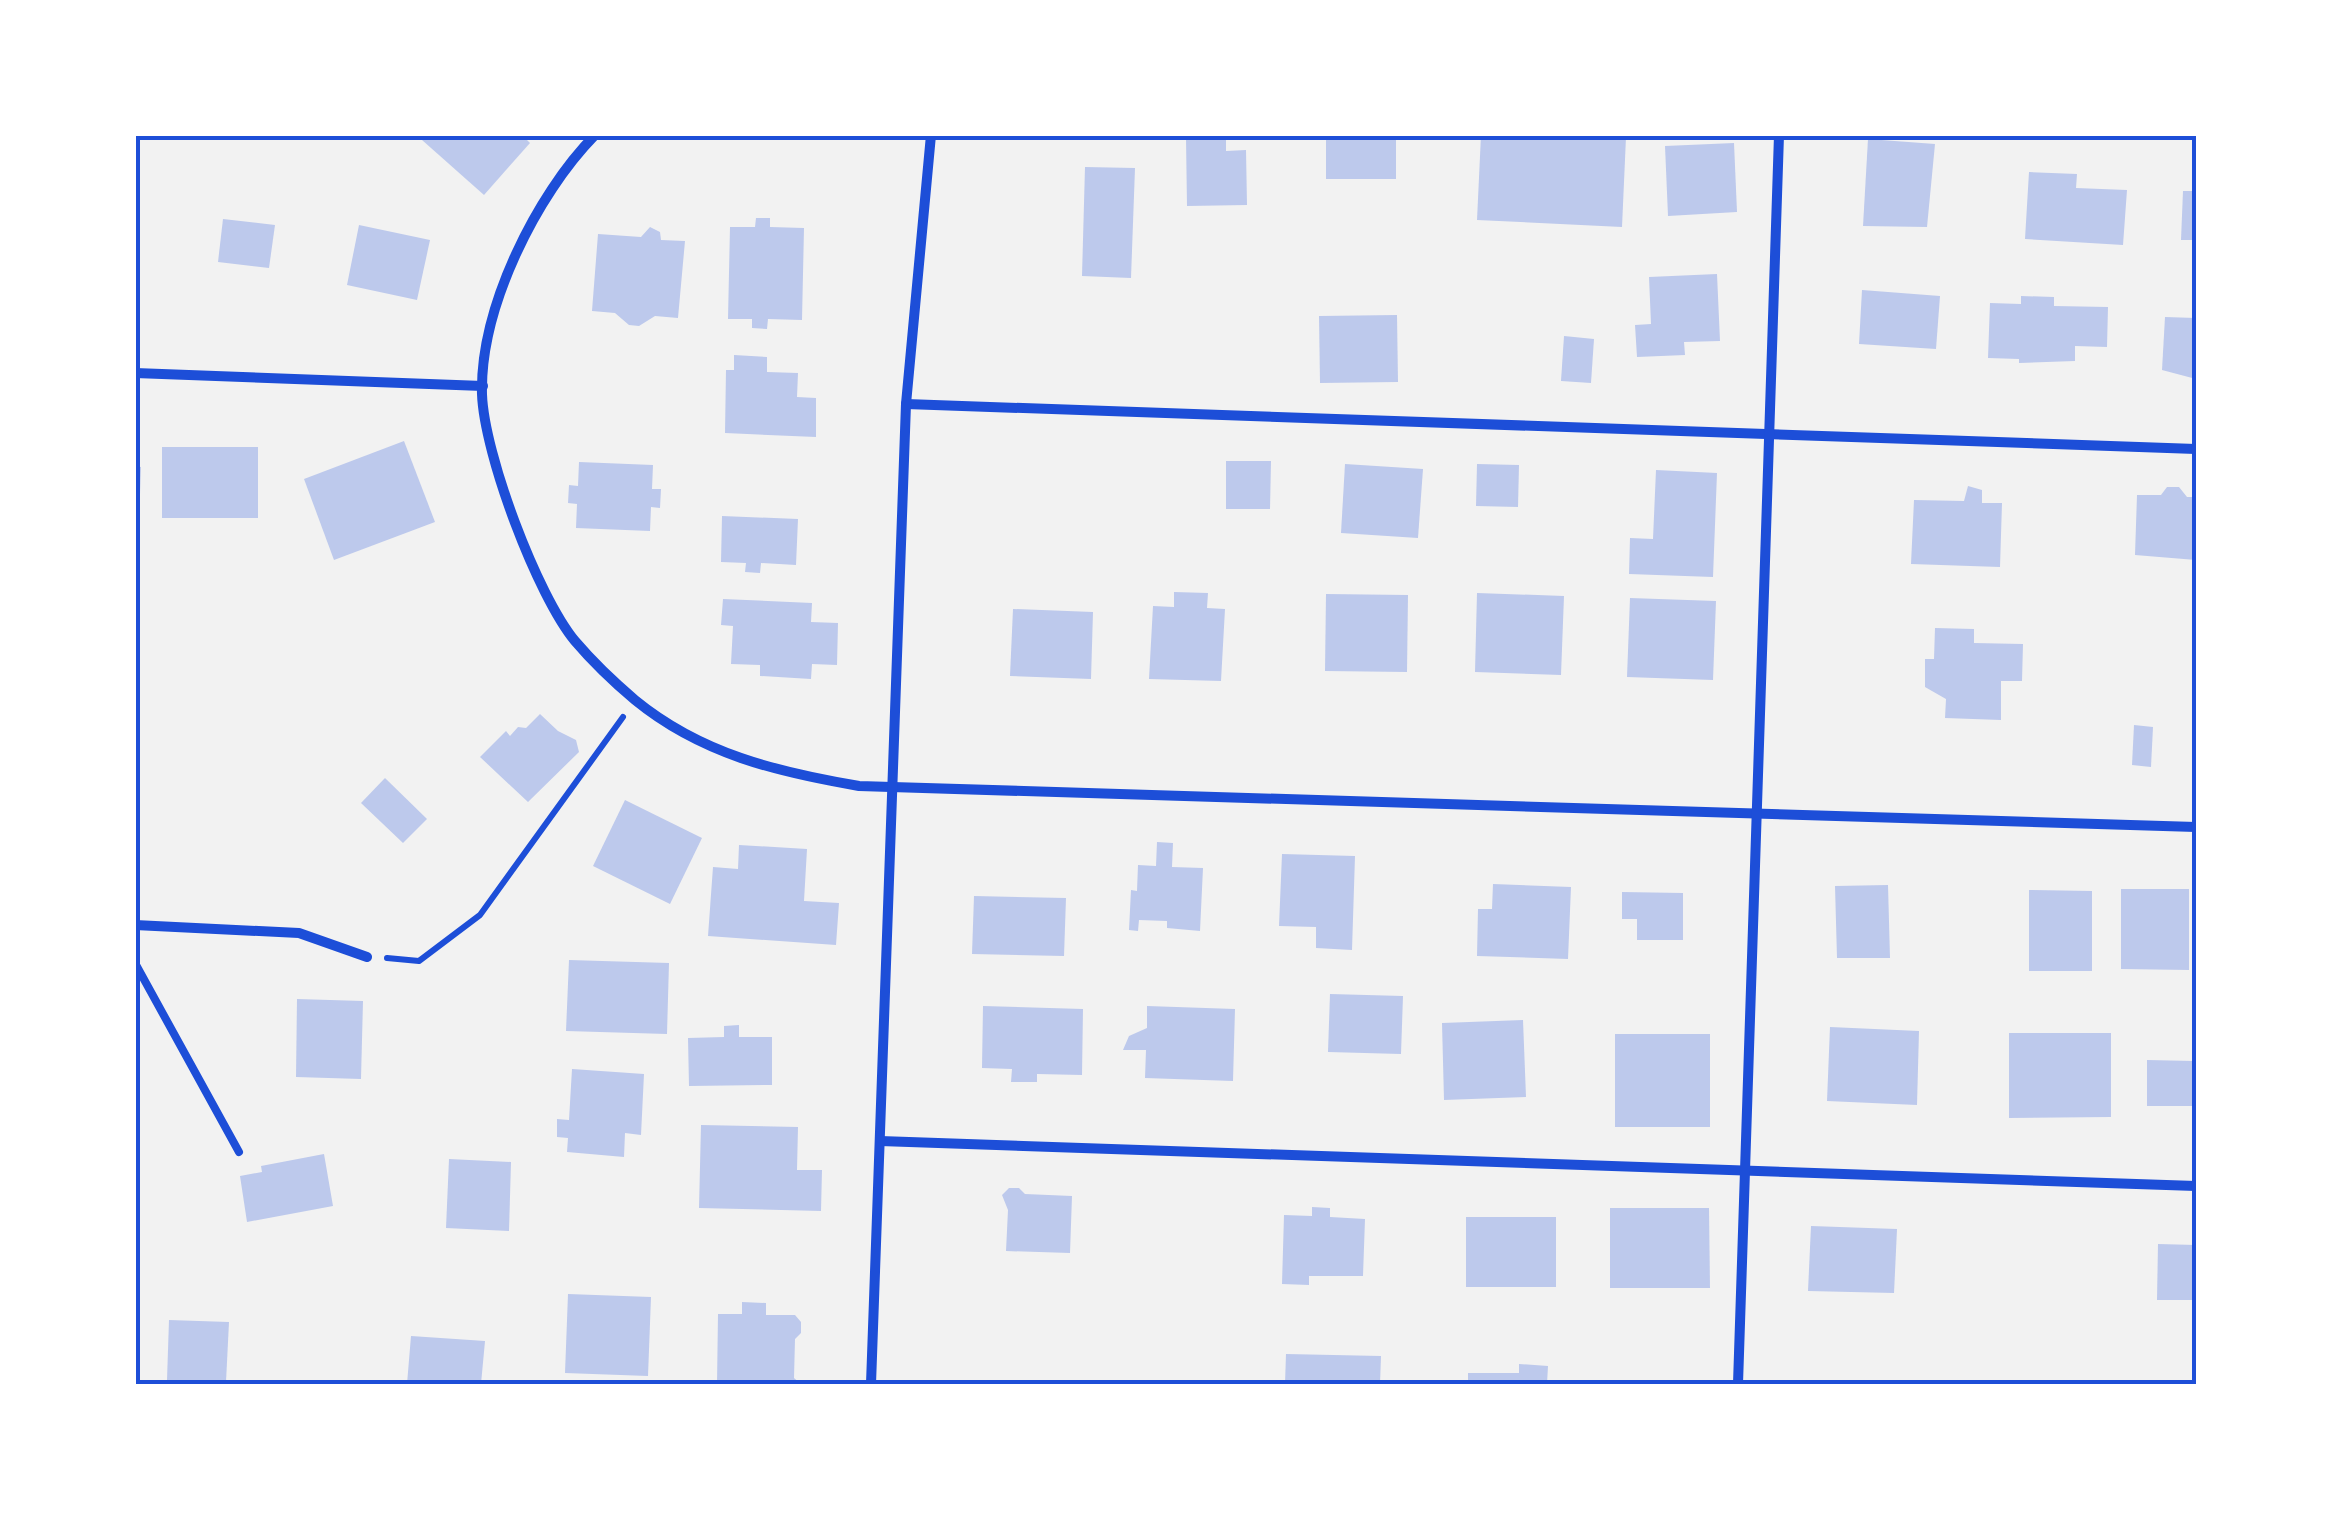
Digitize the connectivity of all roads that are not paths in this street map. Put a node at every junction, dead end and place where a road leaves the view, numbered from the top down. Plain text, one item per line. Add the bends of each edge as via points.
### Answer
1 (595, 135) edge
2 (932, 135) edge
3 (1779, 135) edge
4 (135, 373) edge
5 (483, 386) junction
6 (906, 404) junction
7 (1769, 434) junction
8 (2196, 449) edge
9 (893, 786) junction
10 (1756, 813) junction
11 (2196, 827) edge
12 (135, 925) edge
13 (367, 957) road end
14 (135, 963) edge
15 (880, 1141) junction
16 (239, 1152) dead end
17 (1745, 1168) junction
18 (2196, 1186) edge
19 (871, 1384) edge
20 (1738, 1384) edge

1 - 5 street via 526,232 492,320
2 - 6 street
3 - 7 street
4 - 5 street
5 - 9 street via 498,472 535,569 574,640 635,700 708,747 776,772
6 - 7 street
6 - 9 street
7 - 8 street
7 - 10 street
9 - 10 street
9 - 15 street
10 - 11 street
10 - 17 street
12 - 13 street via 298,932
14 - 16 lane
15 - 17 street
15 - 19 street
17 - 18 street
17 - 20 street

